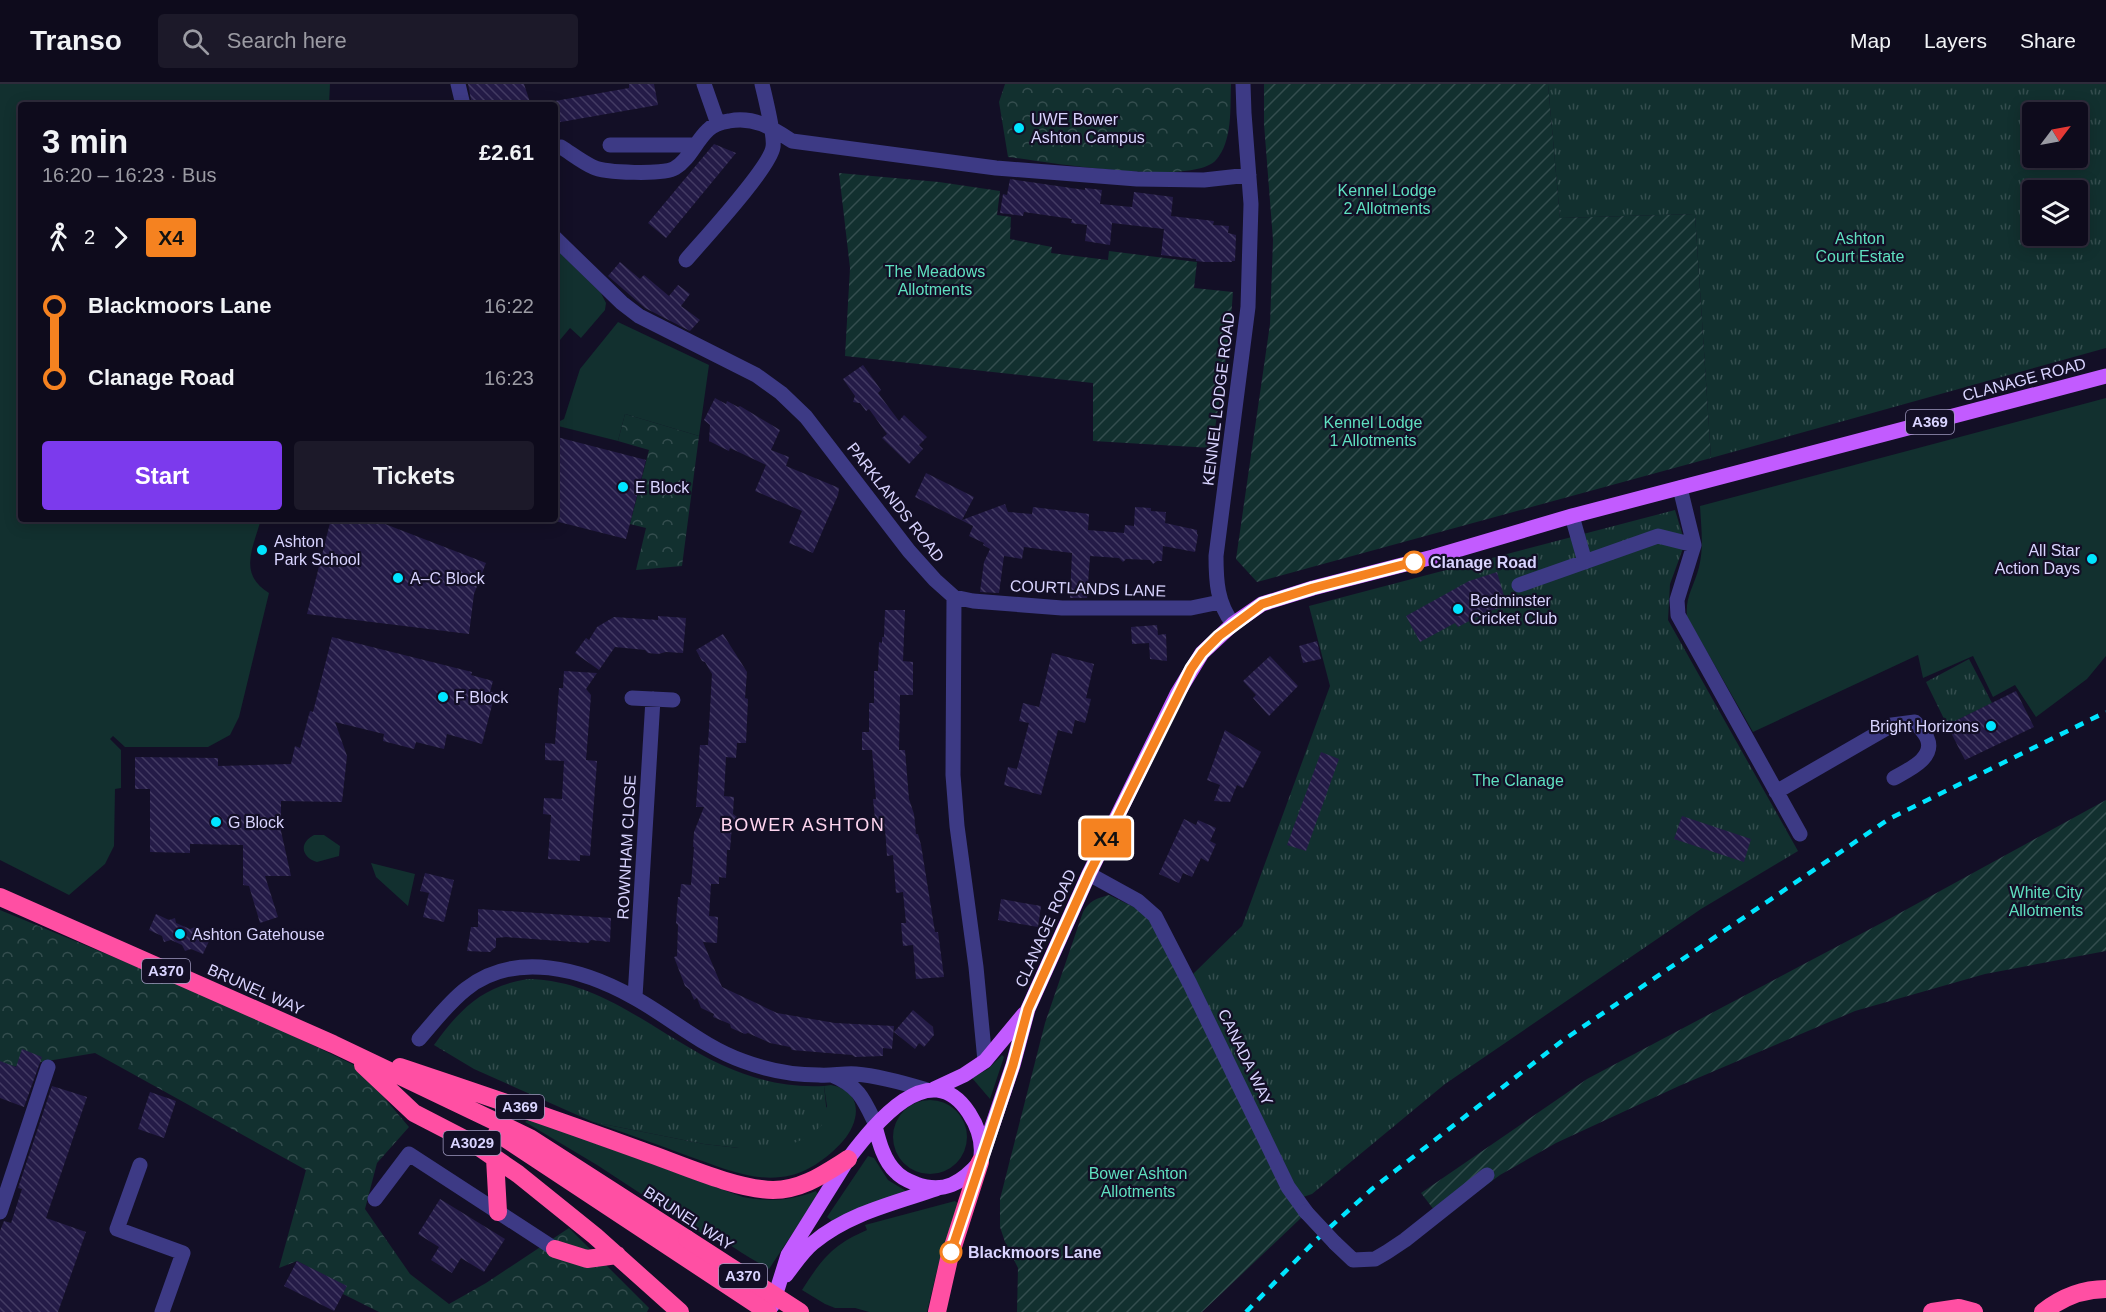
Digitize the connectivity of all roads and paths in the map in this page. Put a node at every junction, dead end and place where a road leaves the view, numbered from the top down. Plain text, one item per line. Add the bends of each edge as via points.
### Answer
1 (458, 84) edge
2 (704, 84) edge
3 (762, 84) edge
4 (1243, 84) edge
5 (462, 102) edge
6 (718, 124) junction
7 (770, 127) junction
8 (610, 145) dead end
9 (696, 145) junction
10 (561, 147) dead end
11 (1250, 175) junction
12 (558, 241) edge
13 (686, 260) dead end
14 (2106, 376) edge
15 (1680, 488) junction
16 (1572, 516) junction
17 (1694, 545) junction
18 (1585, 562) junction
19 (1519, 585) dead end
20 (954, 597) junction
21 (1220, 602) junction
22 (1233, 624) junction
23 (632, 698) dead end
24 (653, 699) junction
25 (673, 700) dead end
26 (1894, 778) dead end
27 (1776, 792) junction
28 (1800, 834) dead end
29 (1089, 874) junction
30 (0, 897) edge
31 (635, 998) junction
32 (1028, 1009) junction
33 (419, 1039) dead end
34 (341, 1048) junction
35 (985, 1061) junction
36 (48, 1067) dead end
37 (832, 1075) junction
38 (930, 1089) junction
39 (875, 1126) junction
40 (495, 1158) junction
41 (848, 1159) junction
42 (981, 1159) junction
43 (140, 1165) dead end
44 (1487, 1175) dead end
45 (938, 1189) junction
46 (375, 1199) dead end
47 (0, 1212) edge
48 (498, 1212) junction
49 (680, 1244) junction
50 (555, 1249) joint
51 (616, 1255) junction
52 (779, 1285) junction
53 (2106, 1289) edge
54 (2048, 1309) edge
55 (162, 1312) edge
56 (680, 1312) edge
57 (770, 1312) edge
58 (800, 1312) edge
59 (937, 1312) edge
60 (1932, 1312) edge
61 (1974, 1312) edge

1 - 5 street
2 - 6 street
3 - 7 street
4 - 11 street, KENNEL LODGE ROAD
6 - 7 street via 744,119
6 - 9 street
7 - 11 street via 792,141 996,168 1162,181
7 - 13 street via 774,146 766,164
8 - 9 street
9 - 10 street via 677,166 663,171 608,172
11 - 21 street, KENNEL LODGE ROAD via 1248,307 1216,556
12 - 20 street, PARKLANDS ROAD via 639,316 756,375 787,398 819,433 909,551
14 - 15 main road, CLANAGE ROAD / A369
15 - 16 main road, CLANAGE ROAD / A369
15 - 17 street
16 - 18 street
16 - 22 main road, CLANAGE ROAD / A369 via 1281,597 1262,604
17 - 18 street via 1658,536
17 - 27 street via 1677,600 1678,615
18 - 19 street
20 - 21 street, COURTLANDS LANE via 1062,608 1191,608
20 - 35 street via 953,775
21 - 22 street, KENNEL LODGE ROAD
22 - 29 main road, CLANAGE ROAD / A369 via 1191,669
23 - 24 street
24 - 25 street
24 - 31 street, ROWNHAM CLOSE
26 - 27 street via 1922,761 1929,750 1927,738 1915,722 1892,725
27 - 28 street
29 - 32 main road, CLANAGE ROAD / A369
29 - 44 street, CANADA WAY, bridge via 1138,901 1155,916 1288,1187 1306,1212 1353,1260 1375,1259 1405,1240
30 - 34 highway, BRUNEL WAY / A370
31 - 33 street via 565,970 509,968 489,974 464,990
31 - 37 street via 744,1061 781,1071
32 - 35 main road, CLANAGE ROAD / A369
32 - 42 main road, CLANAGE ROAD / A369
34 - 40 highway, A3029 via 414,1113
34 - 41 highway, A369 via 759,1189 800,1186
34 - 49 highway, BRUNEL WAY / A370 via 530,1138
35 - 38 main road, CLANAGE ROAD / A369
36 - 47 street
37 - 38 street via 862,1074
37 - 39 street via 856,1089
38 - 39 main road, A369 via 898,1103
38 - 42 main road via 946,1093 966,1107 978,1128
39 - 41 main road, A369
39 - 45 main road via 896,1172 916,1184
40 - 48 highway
40 - 51 highway, A3029
41 - 52 main road, A369 via 788,1255
42 - 45 main road via 974,1170 956,1183
42 - 59 highway
43 - 55 street via 117,1229 183,1253
45 - 52 main road via 871,1210 832,1229 812,1244
46 - 48 street via 409,1154
48 - 50 street
49 - 57 highway, BRUNEL WAY / A370
49 - 58 highway, BRUNEL WAY / A370, bridge
50 - 51 highway via 587,1259
51 - 56 highway, A3029
52 - 57 main road
53 - 54 highway via 2072,1295
60 - 61 highway via 1959,1308

